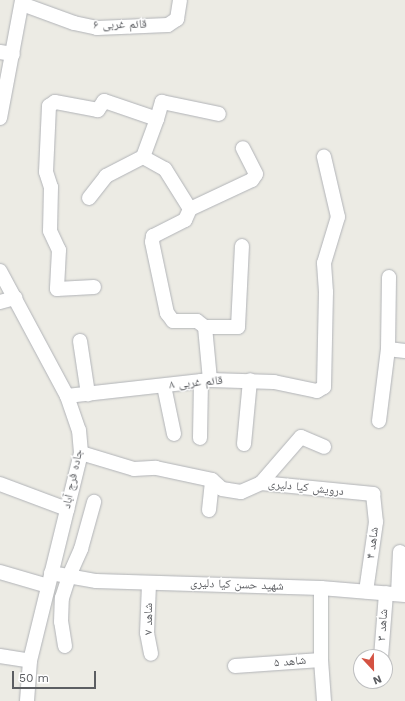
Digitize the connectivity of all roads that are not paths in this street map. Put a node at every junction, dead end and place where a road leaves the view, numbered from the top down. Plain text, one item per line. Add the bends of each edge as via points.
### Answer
1 (180, 0) edge
2 (22, 2) edge
3 (6, 53) edge
4 (219, 114) dead end
5 (0, 118) edge
6 (157, 119) junction
7 (243, 148) dead end
8 (142, 157) junction
9 (324, 157) dead end
10 (89, 198) dead end
11 (190, 209) junction
12 (242, 246) dead end
13 (0, 271) edge
14 (389, 277) dead end
15 (94, 287) dead end
16 (15, 298) junction
17 (0, 302) edge
18 (205, 327) junction
19 (80, 341) dead end
20 (388, 349) junction
21 (405, 351) edge
22 (206, 380) junction
23 (250, 380) junction
24 (164, 386) junction
25 (88, 394) junction
26 (67, 396) junction
27 (379, 421) dead end
28 (174, 434) dead end
29 (200, 438) dead end
30 (244, 444) dead end
31 (324, 447) dead end
32 (80, 452) junction
33 (212, 480) junction
34 (260, 483) junction
35 (0, 484) edge
36 (373, 494) joint
37 (94, 502) dead end
38 (67, 509) junction
39 (209, 510) dead end
40 (400, 552) dead end
41 (0, 572) edge
42 (69, 576) junction
43 (49, 580) junction
44 (149, 584) junction
45 (322, 588) junction
46 (366, 591) junction
47 (396, 594) edge
48 (65, 646) dead end
49 (383, 649) edge
50 (151, 654) dead end
51 (0, 656) edge
52 (321, 660) junction
53 (30, 661) junction
54 (235, 666) dead end
55 (28, 701) edge
56 (324, 701) edge

1 - 2 street, قائم غربی ۶ via 177,19 168,25 97,28 74,24
2 - 3 street
3 - 5 street
4 - 6 street via 162,102
6 - 8 street
6 - 15 street via 104,101 98,110 55,102 49,106 46,172 51,187 50,231 59,250 57,289
7 - 11 street via 256,174 252,180
8 - 10 street via 106,176
8 - 11 street via 165,169
9 - 23 street, قائم غربی ۸ via 338,217 324,263 324,387 317,391
11 - 18 street via 185,220 153,236 152,242 168,314 173,321 197,321
12 - 18 street via 238,327
13 - 16 street, جاده فرج آباد
14 - 20 street
16 - 17 street
16 - 26 street, جاده فرج آباد
18 - 22 street
19 - 25 street
20 - 21 street
20 - 27 street
22 - 23 street, قائم غربی ۸
22 - 24 street, قائم غربی ۸
22 - 29 street
23 - 30 street
24 - 25 street, قائم غربی ۸
24 - 28 street
25 - 26 street, قائم غربی ۸
26 - 32 street, جاده فرج آباد via 79,430
31 - 34 street via 301,438
32 - 33 street, درویش کیا دلیری via 134,469 156,468
32 - 38 street, جاده فرج آباد
33 - 34 street, درویش کیا دلیری via 222,489 241,492
33 - 39 street
34 - 36 street, درویش کیا دلیری
35 - 38 street
36 - 46 street, شاهد ۴ via 376,522
37 - 42 street via 82,549
38 - 43 street, جاده فرج آباد
40 - 47 street, شاهد ۳
41 - 43 street, شهید حسن کیا دلیری
42 - 43 street, شهید حسن کیا دلیری
42 - 44 street, شهید حسن کیا دلیری via 96,581
42 - 48 street via 62,598 61,622
43 - 53 street, جاده فرج آباد
44 - 45 street, شهید حسن کیا دلیری via 200,583
44 - 50 street, شاهد ۷ via 147,633
45 - 46 street, شهید حسن کیا دلیری
45 - 52 street, شاهد ۵
46 - 47 street, شهید حسن کیا دلیری
47 - 49 street, شاهد ۳
51 - 53 street
52 - 54 street, شاهد ۵
52 - 56 street
53 - 55 street, جاده فرج آباد

